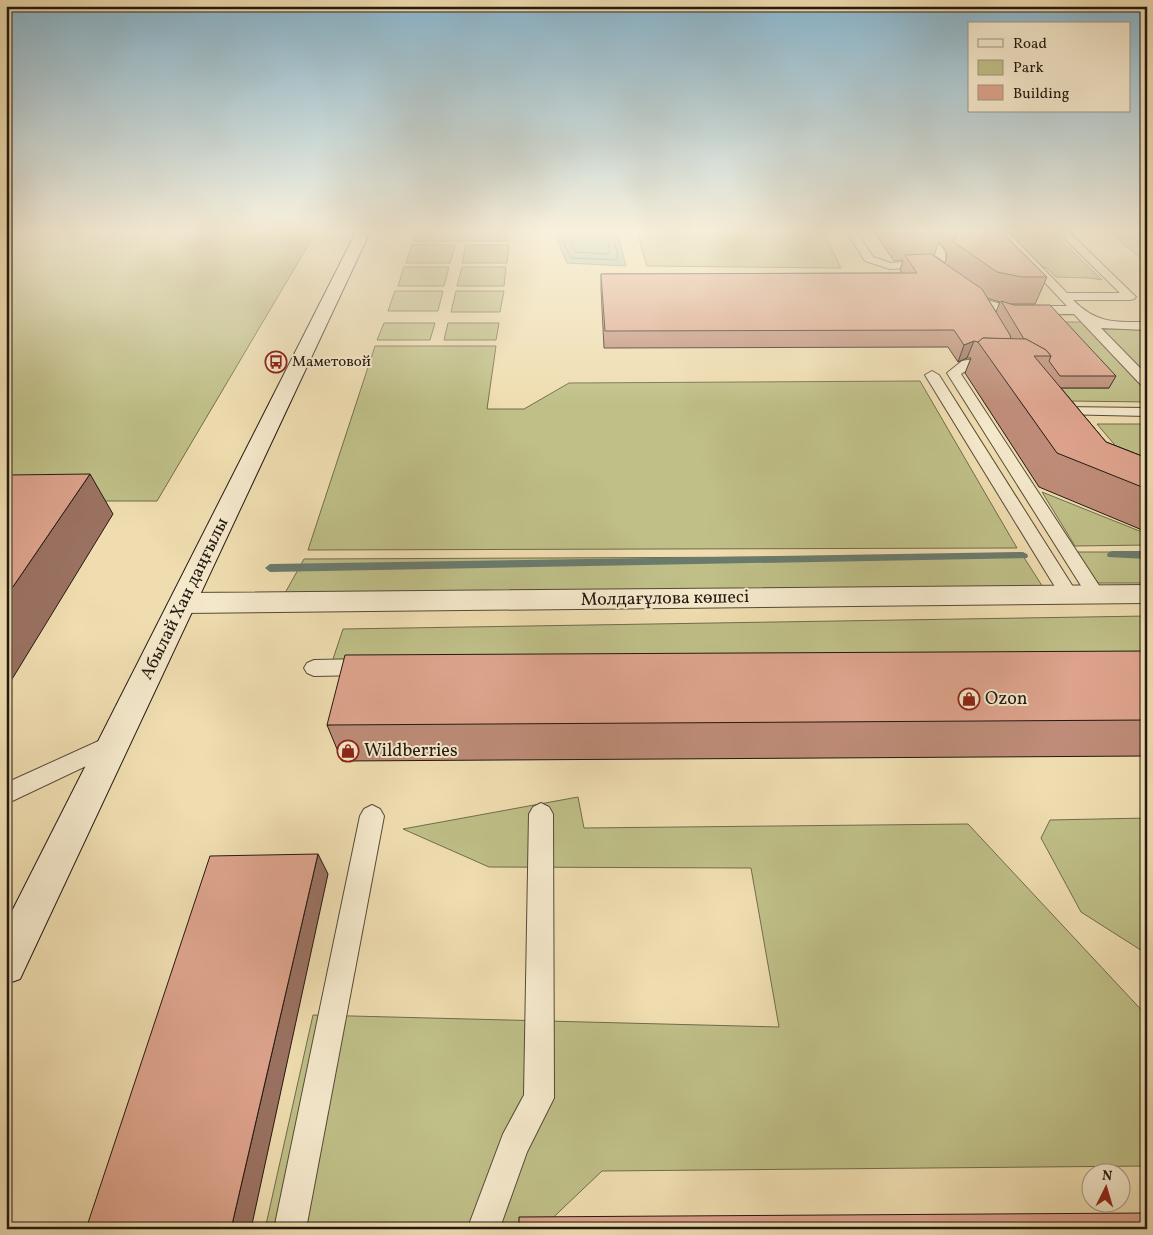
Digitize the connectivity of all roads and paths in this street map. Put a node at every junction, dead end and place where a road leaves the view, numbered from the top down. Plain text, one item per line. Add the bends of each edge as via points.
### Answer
1 (335, 290) edge
2 (967, 290) edge
3 (1057, 290) edge
4 (1123, 290) edge
5 (1063, 296) junction
6 (982, 302) junction
7 (1076, 310) junction
8 (992, 318) edge
9 (1147, 326) edge
10 (1006, 365) edge
11 (932, 376) dead end
12 (1147, 383) edge
13 (1052, 398) edge
14 (1062, 411) junction
15 (1147, 412) edge
16 (1074, 427) edge
17 (1147, 594) edge
18 (1069, 595) junction
19 (1096, 595) junction
20 (184, 603) junction
21 (380, 667) edge
22 (314, 668) dead end
23 (116, 742) junction
24 (6, 794) edge
25 (541, 814) dead end
26 (372, 816) dead end
27 (6, 965) edge
28 (290, 1229) edge
29 (486, 1229) edge

1 - 20 street, Абылай Хан даңғылы
2 - 6 lane
3 - 5 lane
4 - 5 lane via 1130,296
5 - 7 lane
6 - 7 lane via 1010,310
6 - 8 lane
7 - 9 lane via 1106,326
7 - 12 lane
10 - 19 lane via 966,364 954,373
11 - 18 lane
13 - 14 lane
14 - 15 lane
14 - 16 lane
17 - 19 street, Молдағұлова көшесі
18 - 19 street, Молдағұлова көшесі
18 - 20 street, Молдағұлова көшесі
20 - 23 street, Абылай Хан даңғылы
21 - 22 lane
23 - 24 lane
23 - 27 street, Абылай Хан даңғылы
25 - 29 lane via 539,1098 514,1145
26 - 28 lane

